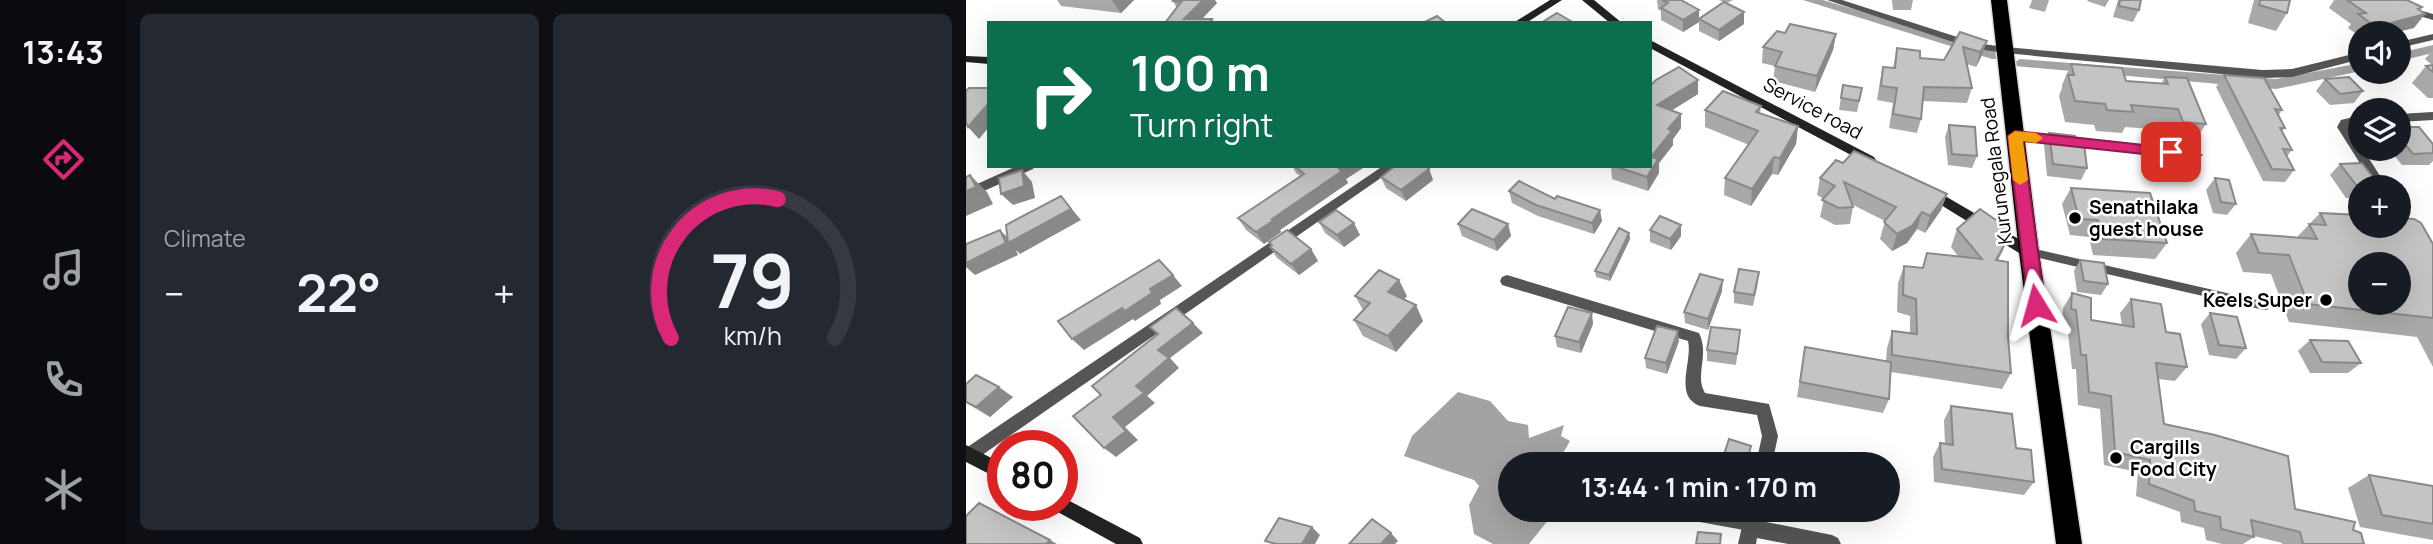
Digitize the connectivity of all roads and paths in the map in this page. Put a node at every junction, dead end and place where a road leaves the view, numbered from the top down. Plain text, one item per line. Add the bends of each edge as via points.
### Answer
1 (1557, 0) edge
2 (1587, 0) edge
3 (1832, 0) edge
4 (1999, 0) edge
5 (2372, 0) edge
6 (2433, 17) edge
7 (1521, 21) edge
8 (1613, 21) edge
9 (2433, 37) edge
10 (2411, 42) edge
11 (1652, 44) edge
12 (2005, 50) junction
13 (966, 59) edge
14 (2348, 59) edge
15 (987, 61) edge
16 (2433, 116) edge
17 (2411, 117) edge
18 (2015, 136) junction
19 (2197, 155) dead end
20 (1025, 168) edge
21 (1389, 168) edge
22 (1885, 169) edge
23 (1922, 188) edge
24 (966, 194) edge
25 (2029, 252) junction
26 (1507, 281) dead end
27 (2265, 306) dead end
28 (1767, 452) edge
29 (968, 454) edge
30 (987, 464) edge
31 (1078, 514) edge
32 (1698, 522) edge
33 (1749, 536) edge
34 (1134, 544) edge
35 (1832, 544) edge
36 (2069, 544) edge

1 - 7 street
2 - 8 street
3 - 12 street via 1963,42
4 - 12 highway, Kurunegala Road
5 - 6 street
9 - 10 street
11 - 22 street, Service road via 1684,67
12 - 14 street via 2262,74 2292,74
12 - 18 highway, Kurunegala Road
13 - 15 street
16 - 17 street
18 - 19 street
18 - 25 highway, Kurunegala Road
20 - 24 street
21 - 29 street
23 - 25 street
25 - 27 lane
25 - 36 highway, Kurunegala Road
26 - 28 street via 1694,337 1698,351 1693,392 1700,399 1763,410 1770,436
29 - 30 street
31 - 34 street
32 - 33 lane
33 - 35 street

